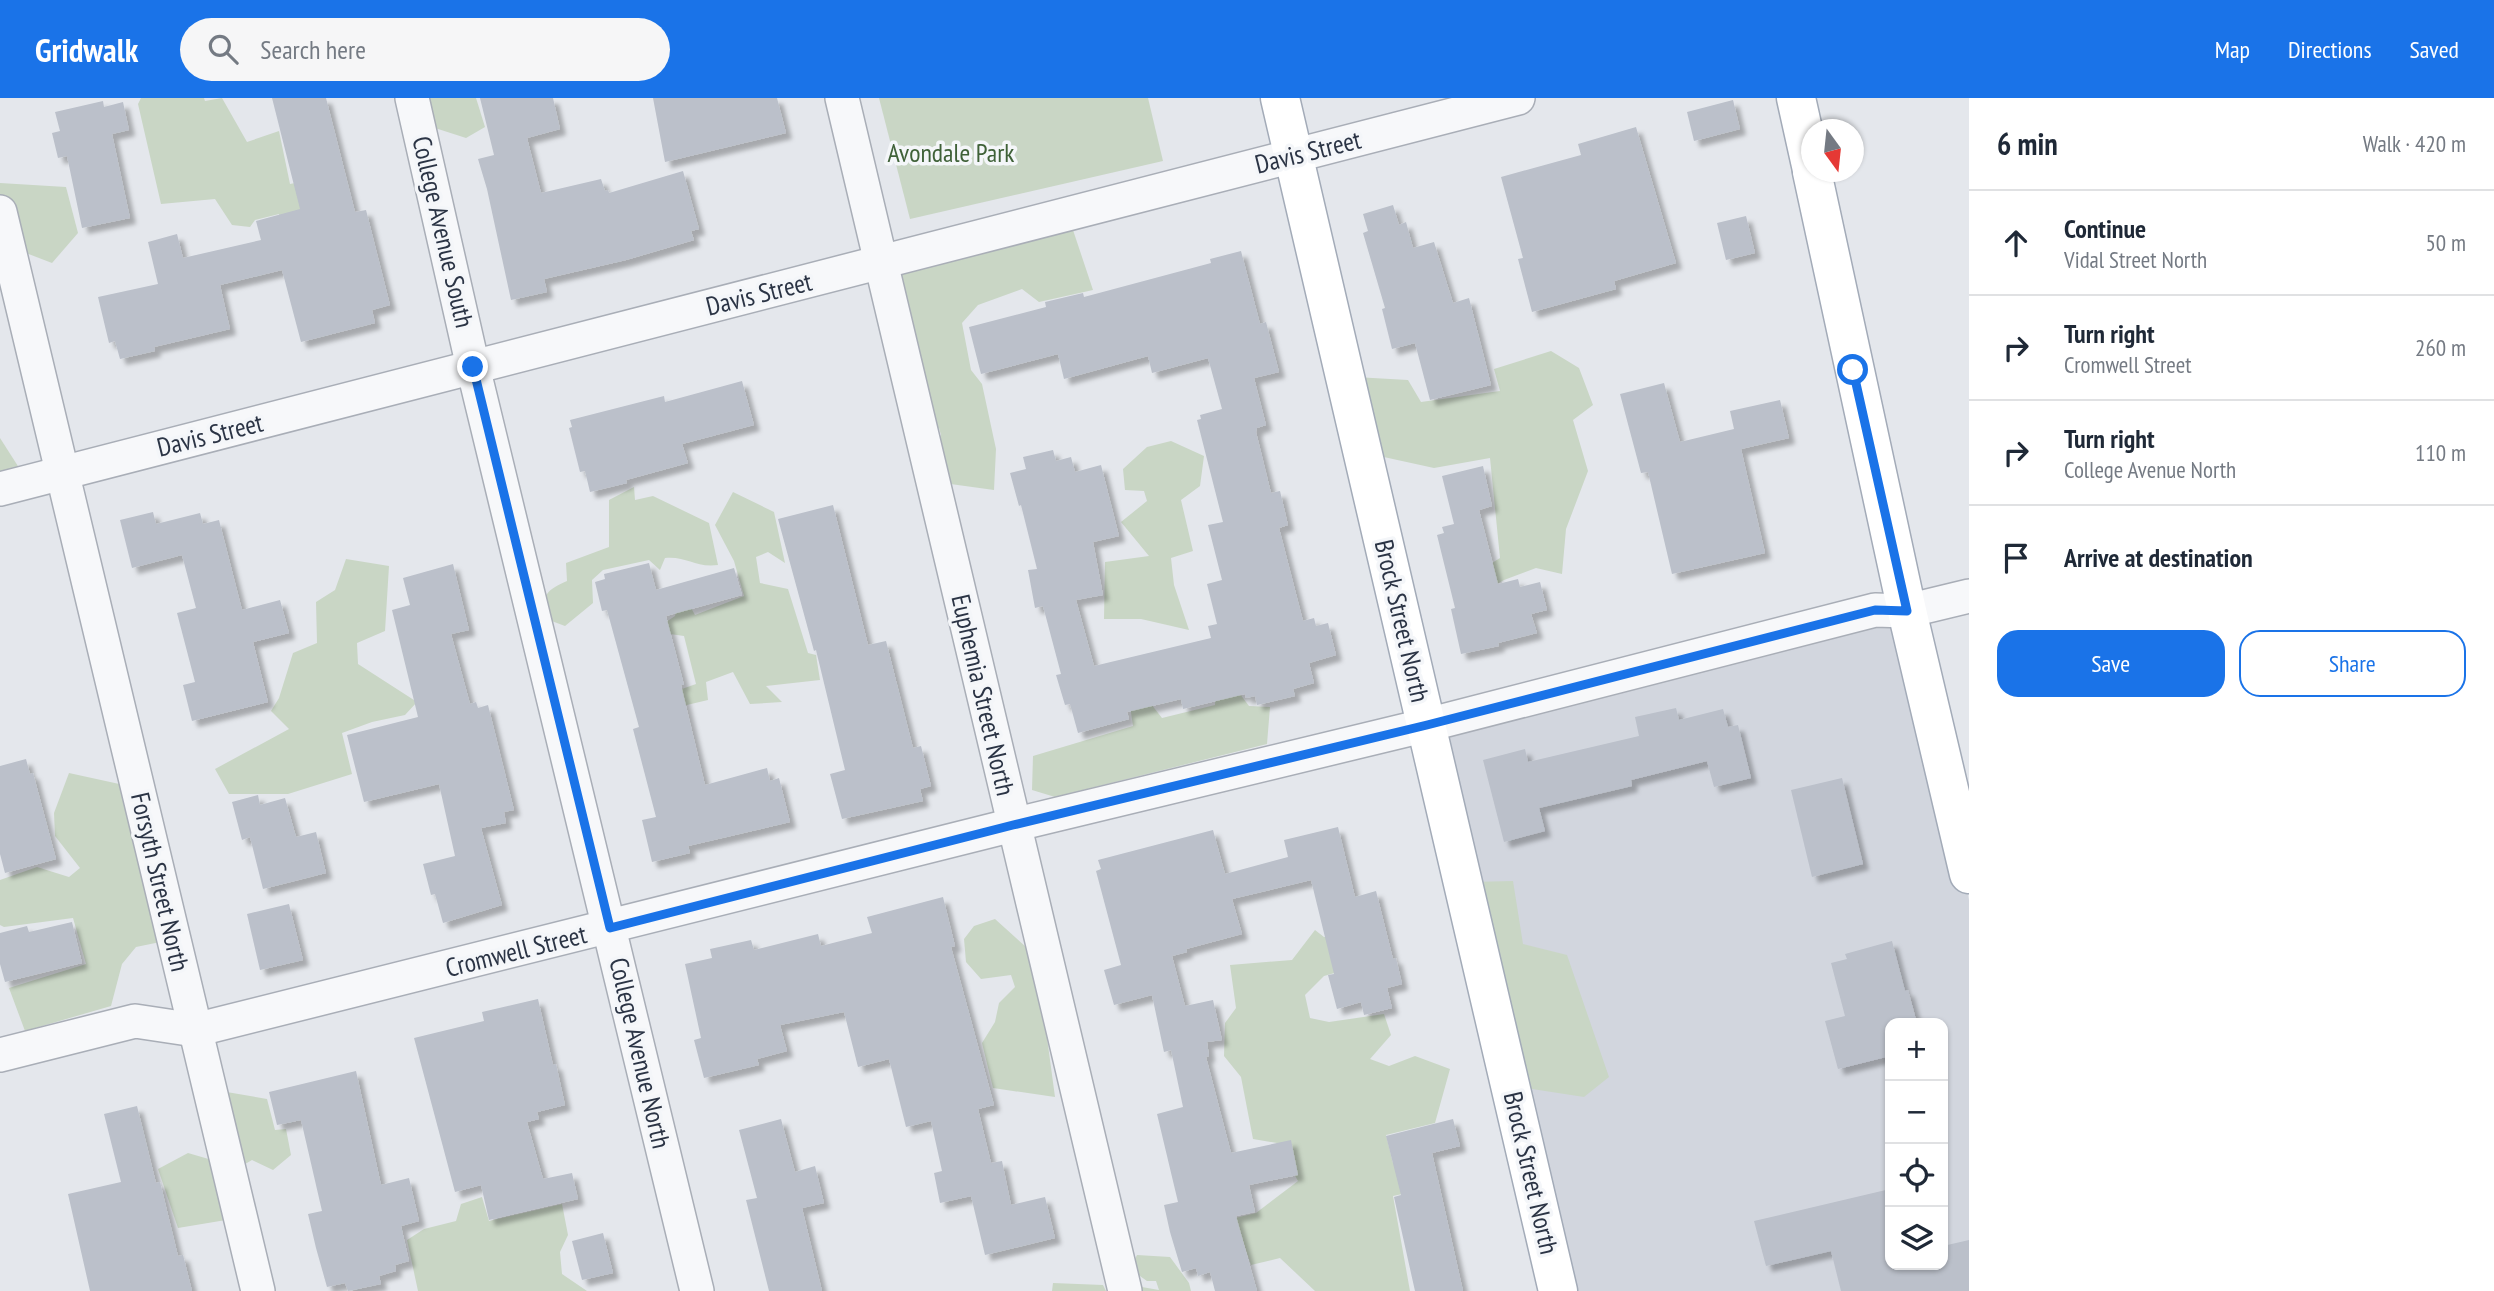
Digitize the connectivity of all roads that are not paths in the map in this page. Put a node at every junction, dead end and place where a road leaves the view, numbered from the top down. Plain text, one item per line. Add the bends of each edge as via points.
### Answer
1 (412, 98) edge
2 (842, 98) edge
3 (1280, 98) edge
4 (1518, 98) edge
5 (1796, 98) edge
6 (1801, 121) edge
7 (1293, 156) junction
8 (1814, 182) edge
9 (0, 212) edge
10 (882, 262) junction
11 (473, 367) junction
12 (62, 473) junction
13 (0, 489) edge
14 (1969, 596) edge
15 (1907, 611) junction
16 (1427, 725) junction
17 (1013, 825) junction
18 (1969, 874) edge
19 (610, 928) junction
20 (195, 1030) junction
21 (0, 1055) edge
22 (258, 1291) edge
23 (696, 1291) edge
24 (1125, 1291) edge
25 (1558, 1291) edge

1 - 11 street, College Avenue South
2 - 10 street, Euphemia Street North
3 - 7 main road, Brock Street North
4 - 7 street, Davis Street
5 - 6 main road
7 - 10 street, Davis Street
7 - 16 main road, Brock Street North
8 - 15 main road
9 - 12 street, Forsyth Street North
10 - 11 street, Davis Street
10 - 17 street, Euphemia Street North
11 - 12 street, Davis Street
11 - 19 street, College Avenue North
12 - 13 street, Davis Street
12 - 20 street, Forsyth Street North
14 - 15 street, Cromwell Street
15 - 16 street, Cromwell Street via 1875,610
15 - 18 main road
16 - 17 street, Cromwell Street
16 - 25 main road, Brock Street North
17 - 19 street, Cromwell Street
17 - 24 street, Euphemia Street North
19 - 20 street, Cromwell Street
19 - 23 street, College Avenue North
20 - 21 street, Cromwell Street via 135,1021
20 - 22 street, Forsyth Street North

